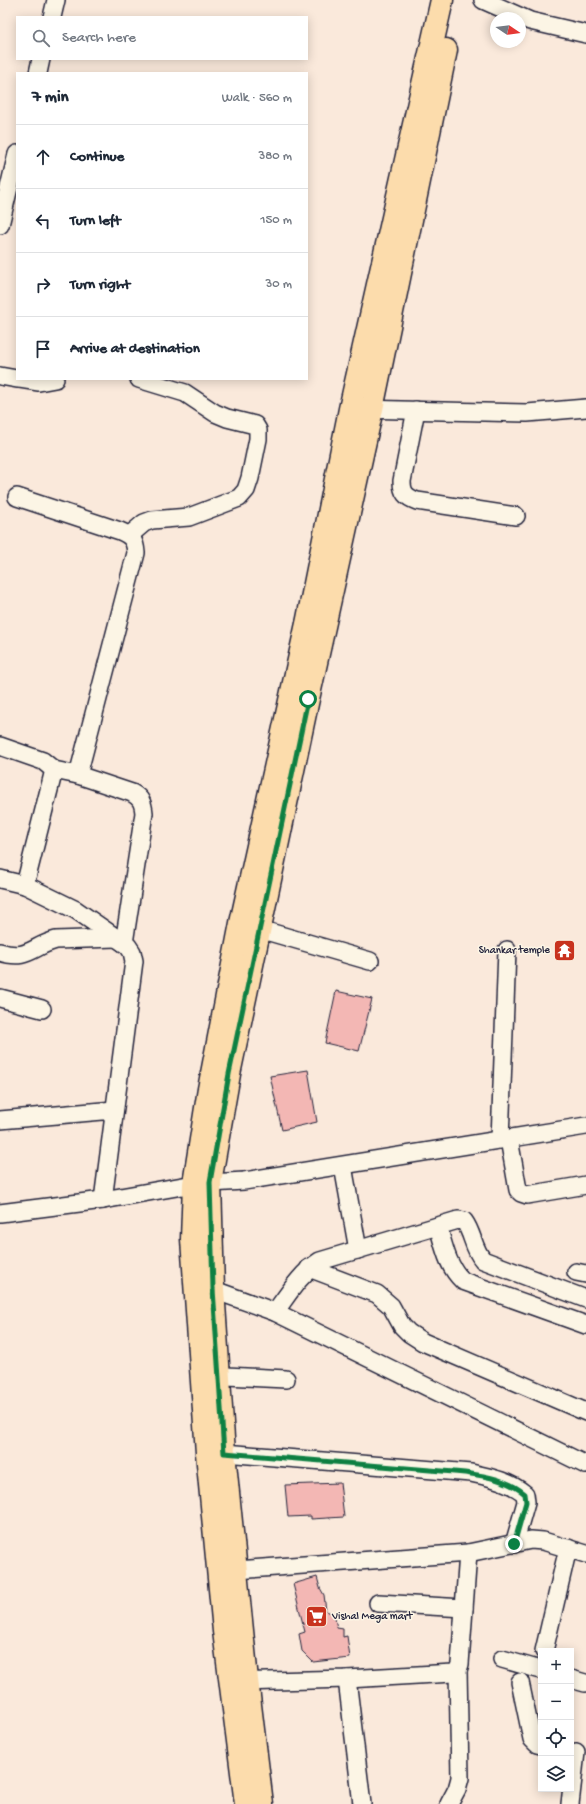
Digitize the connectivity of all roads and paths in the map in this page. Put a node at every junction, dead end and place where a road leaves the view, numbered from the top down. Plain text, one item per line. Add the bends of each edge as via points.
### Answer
1 (56, 0) edge
2 (442, 0) edge
3 (457, 0) edge
4 (483, 0) edge
5 (52, 16) edge
6 (586, 34) edge
7 (41, 60) edge
8 (38, 72) edge
9 (16, 158) edge
10 (0, 222) edge
11 (0, 376) edge
12 (16, 379) edge
13 (25, 380) edge
14 (50, 380) edge
15 (142, 380) edge
16 (586, 408) edge
17 (350, 409) junction
18 (372, 410) junction
19 (416, 410) junction
20 (17, 497) dead end
21 (516, 516) dead end
22 (130, 535) junction
23 (0, 746) edge
24 (54, 770) junction
25 (78, 775) junction
26 (0, 879) edge
27 (25, 885) junction
28 (259, 929) junction
29 (120, 941) junction
30 (507, 950) dead end
31 (0, 952) edge
32 (370, 961) dead end
33 (0, 998) edge
34 (42, 1009) dead end
35 (114, 1110) junction
36 (0, 1120) edge
37 (586, 1126) edge
38 (505, 1140) junction
39 (343, 1166) junction
40 (202, 1183) junction
41 (586, 1185) edge
42 (103, 1200) junction
43 (0, 1213) edge
44 (438, 1226) junction
45 (358, 1250) junction
46 (309, 1268) junction
47 (204, 1287) junction
48 (586, 1299) edge
49 (275, 1312) junction
50 (586, 1325) edge
51 (210, 1375) junction
52 (286, 1379) dead end
53 (586, 1412) edge
54 (224, 1453) junction
55 (586, 1465) edge
56 (514, 1544) junction
57 (568, 1548) junction
58 (468, 1553) junction
59 (586, 1554) edge
60 (236, 1570) junction
61 (378, 1603) dead end
62 (464, 1608) junction
63 (545, 1648) edge
64 (502, 1659) dead end
65 (538, 1667) edge
66 (458, 1670) junction
67 (347, 1679) junction
68 (239, 1681) junction
69 (520, 1682) dead end
70 (538, 1744) edge
71 (578, 1752) edge
72 (246, 1804) edge
73 (262, 1804) edge
74 (362, 1804) edge
75 (449, 1804) edge
76 (570, 1804) edge

1 - 5 street
2 - 17 main road
3 - 18 main road
4 - 6 street via 530,21
7 - 8 street
9 - 10 street
11 - 12 street
13 - 14 street
15 - 22 street via 185,393 227,418 255,425 258,439 250,478 246,490 239,498 189,517 144,523
16 - 19 street via 527,413
17 - 18 street
17 - 40 main road via 308,619 241,923 209,1089
18 - 19 street
18 - 28 main road
19 - 21 street via 402,481 402,490 407,497 417,502
20 - 22 street
22 - 25 street via 135,542 136,553
23 - 24 street via 43,761
24 - 25 street
24 - 27 street
25 - 29 street via 132,793 143,804 144,813
26 - 27 street
27 - 29 street via 76,910
28 - 32 street
28 - 40 main road via 229,1074
29 - 31 street via 56,940 19,956
29 - 35 street via 132,952 134,961
30 - 38 street
33 - 34 street
35 - 36 street
35 - 42 street
37 - 38 street
38 - 39 street
38 - 41 street via 521,1194
39 - 40 street via 244,1181
39 - 45 street
40 - 42 street
40 - 47 main road via 192,1239
42 - 43 street
44 - 45 street
44 - 48 street via 458,1220 464,1221 478,1255 483,1260
44 - 50 street via 449,1264 463,1281
45 - 46 street via 320,1261
46 - 49 street
46 - 53 street via 377,1294 391,1306 409,1333 423,1342
47 - 49 street
47 - 51 main road
49 - 55 street
51 - 52 street
51 - 54 main road
51 - 68 main road via 207,1453 224,1631
54 - 56 street via 484,1476 511,1485 525,1494 526,1502
54 - 60 main road
56 - 57 street via 531,1540
56 - 58 street
57 - 59 street
57 - 63 street
58 - 60 street
58 - 62 street
60 - 68 main road
61 - 62 street
62 - 66 street
64 - 65 street
66 - 67 street via 448,1674
66 - 75 street via 460,1778
67 - 68 street
67 - 74 street
68 - 72 main road
68 - 73 main road
69 - 70 street via 532,1739
71 - 76 street

